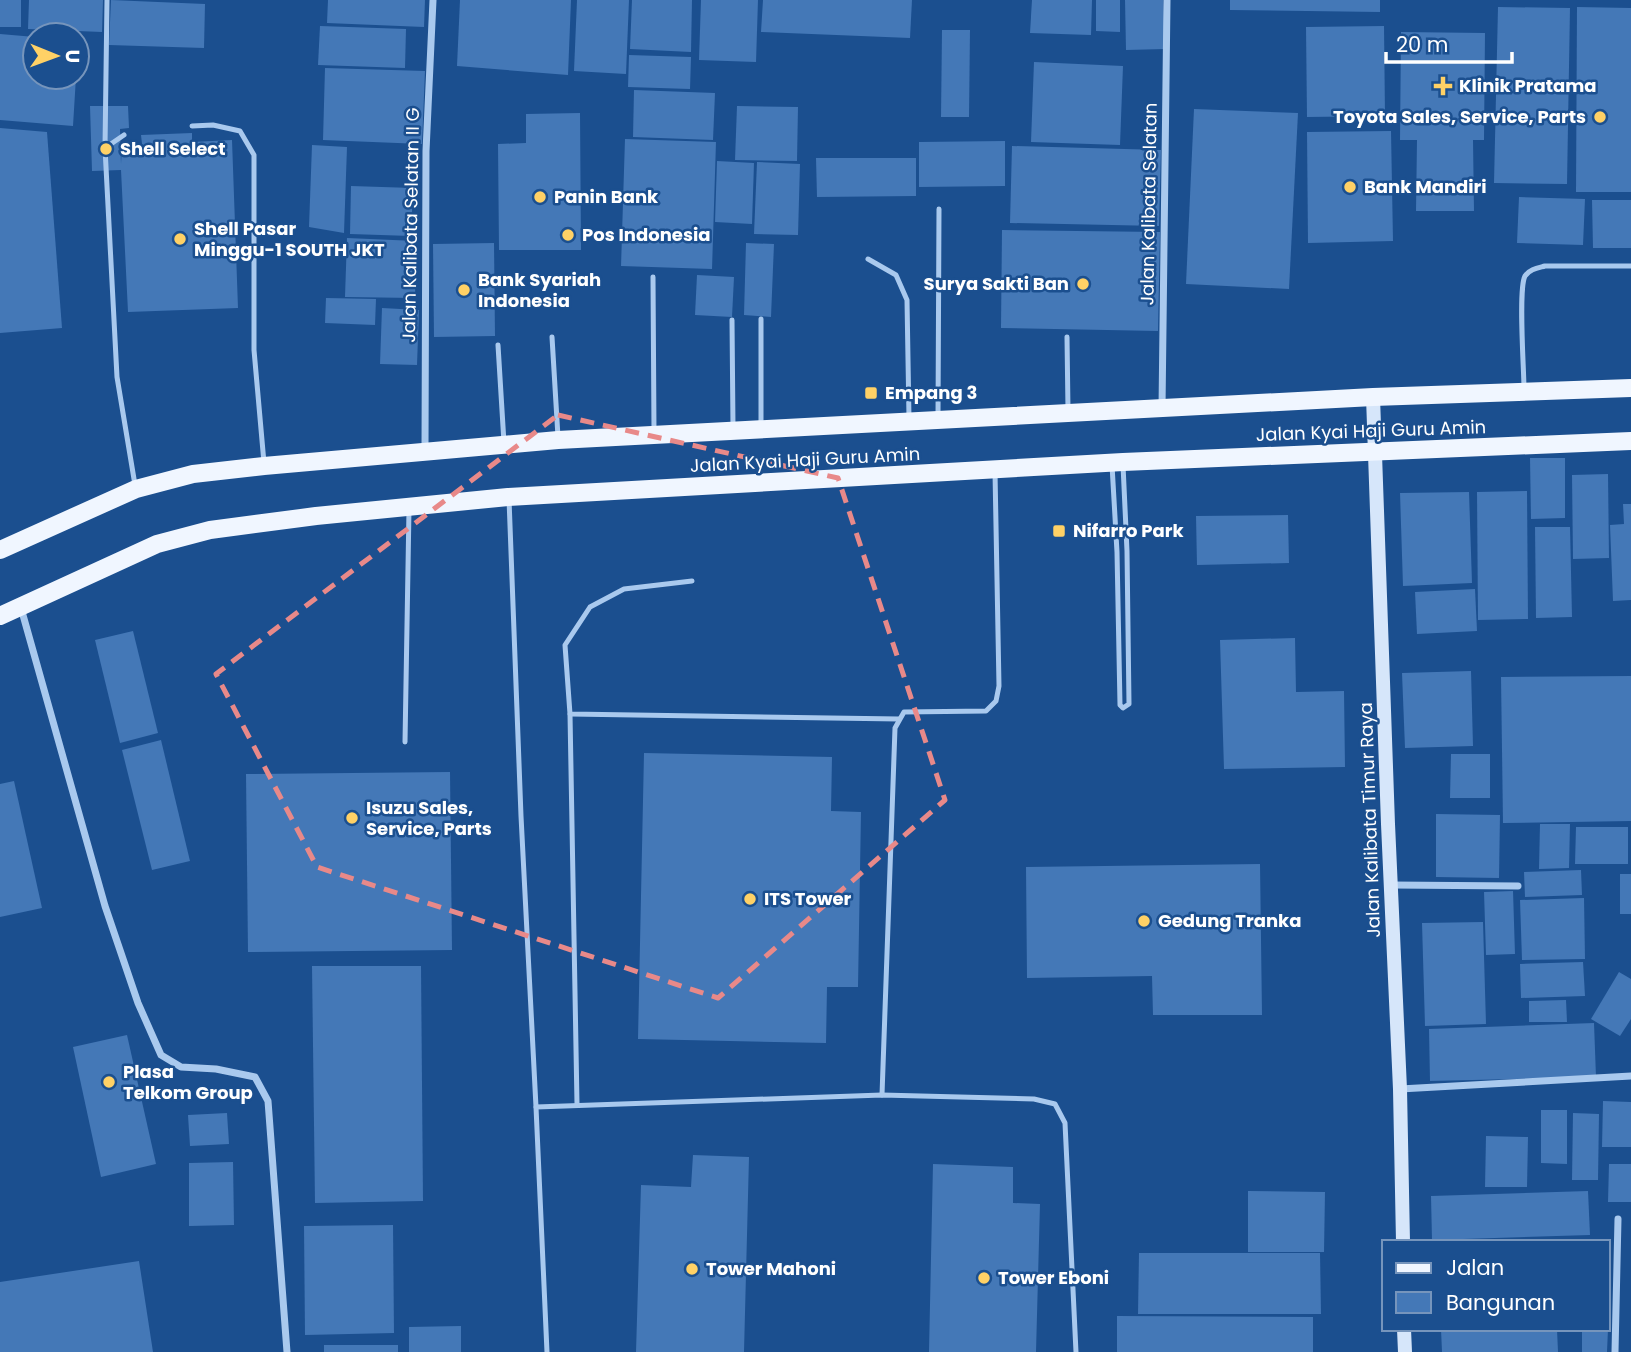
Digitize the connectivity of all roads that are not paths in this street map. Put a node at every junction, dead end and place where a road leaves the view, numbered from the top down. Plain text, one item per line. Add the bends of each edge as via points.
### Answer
1 (107, 0) edge
2 (433, 0) edge
3 (1167, 0) edge
4 (192, 126) dead end
5 (124, 135) dead end
6 (105, 148) junction
7 (939, 209) dead end
8 (868, 259) dead end
9 (1631, 265) edge
10 (653, 277) dead end
11 (761, 319) dead end
12 (732, 320) dead end
13 (552, 337) dead end
14 (1067, 337) dead end
15 (498, 345) dead end
16 (1631, 388) edge
17 (1524, 392) junction
18 (1373, 397) junction
19 (1162, 408) junction
20 (1068, 413) junction
21 (938, 420) junction
22 (909, 421) junction
23 (761, 429) junction
24 (733, 430) junction
25 (654, 435) junction
26 (558, 440) junction
27 (1631, 442) edge
28 (505, 444) junction
29 (425, 450) junction
30 (1375, 451) junction
31 (1117, 463) junction
32 (264, 466) junction
33 (995, 470) junction
34 (136, 489) junction
35 (509, 497) junction
36 (410, 506) junction
37 (0, 550) edge
38 (692, 581) dead end
39 (20, 607) junction
40 (0, 616) edge
41 (570, 714) junction
42 (899, 719) junction
43 (405, 742) dead end
44 (1392, 885) junction
45 (1518, 886) dead end
46 (1631, 1076) edge
47 (1400, 1089) junction
48 (882, 1095) junction
49 (577, 1104) junction
50 (536, 1107) junction
51 (1618, 1219) dead end
52 (1403, 1240) edge
53 (1404, 1331) edge
54 (286, 1352) edge
55 (547, 1352) edge
56 (1076, 1352) edge
57 (1405, 1352) edge
58 (1615, 1352) edge

1 - 6 lane
2 - 29 street, Jalan Kalibata Selatan II G via 426,151
3 - 19 street, Jalan Kalibata Selatan
4 - 32 lane via 240,131 254,155 254,350
5 - 6 lane
6 - 34 lane via 117,377
7 - 21 lane
8 - 22 lane via 896,275 906,300
9 - 17 lane via 1545,266 1526,275
10 - 25 lane
11 - 23 lane
12 - 24 lane
13 - 26 lane
14 - 20 lane
15 - 28 lane
16 - 17 main road, Jalan Kyai Haji Guru Amin
17 - 18 main road, Jalan Kyai Haji Guru Amin
18 - 19 main road, Jalan Kyai Haji Guru Amin
18 - 30 street, Jalan Kalibata Timur Raya
19 - 20 main road, Jalan Kyai Haji Guru Amin
20 - 21 main road, Jalan Kyai Haji Guru Amin
21 - 22 main road, Jalan Kyai Haji Guru Amin
22 - 23 main road, Jalan Kyai Haji Guru Amin
23 - 24 main road, Jalan Kyai Haji Guru Amin
24 - 25 main road, Jalan Kyai Haji Guru Amin
25 - 26 main road, Jalan Kyai Haji Guru Amin
26 - 28 main road, Jalan Kyai Haji Guru Amin
27 - 30 main road, Jalan Kyai Haji Guru Amin
28 - 29 main road, Jalan Kyai Haji Guru Amin
29 - 32 main road, Jalan Kyai Haji Guru Amin
30 - 31 main road, Jalan Kyai Haji Guru Amin
30 - 44 street, Jalan Kalibata Timur Raya
31 - 31 lane via 1127,551 1129,704 1123,708 1119,705
31 - 33 main road, Jalan Kyai Haji Guru Amin
32 - 34 main road, Jalan Kyai Haji Guru Amin via 193,474
33 - 35 main road, Jalan Kyai Haji Guru Amin
33 - 42 lane via 996,701 986,711 904,712
34 - 37 main road, Jalan Kyai Haji Guru Amin
35 - 36 main road, Jalan Kyai Haji Guru Amin
35 - 50 lane
36 - 39 main road, Jalan Kyai Haji Guru Amin via 186,536 157,544
36 - 43 lane
38 - 41 lane via 624,589 590,607 565,645
39 - 40 main road, Jalan Kyai Haji Guru Amin
39 - 54 street via 105,906 161,1055 181,1067 255,1077 268,1101
41 - 42 lane
41 - 49 lane
42 - 48 lane via 895,728
44 - 45 street
44 - 47 street, Jalan Kalibata Timur Raya
46 - 47 street
47 - 52 street, Jalan Kalibata Timur Raya
48 - 49 lane
48 - 56 lane via 1034,1099 1055,1104 1065,1123
49 - 50 lane
50 - 55 lane
51 - 58 street
53 - 57 street

